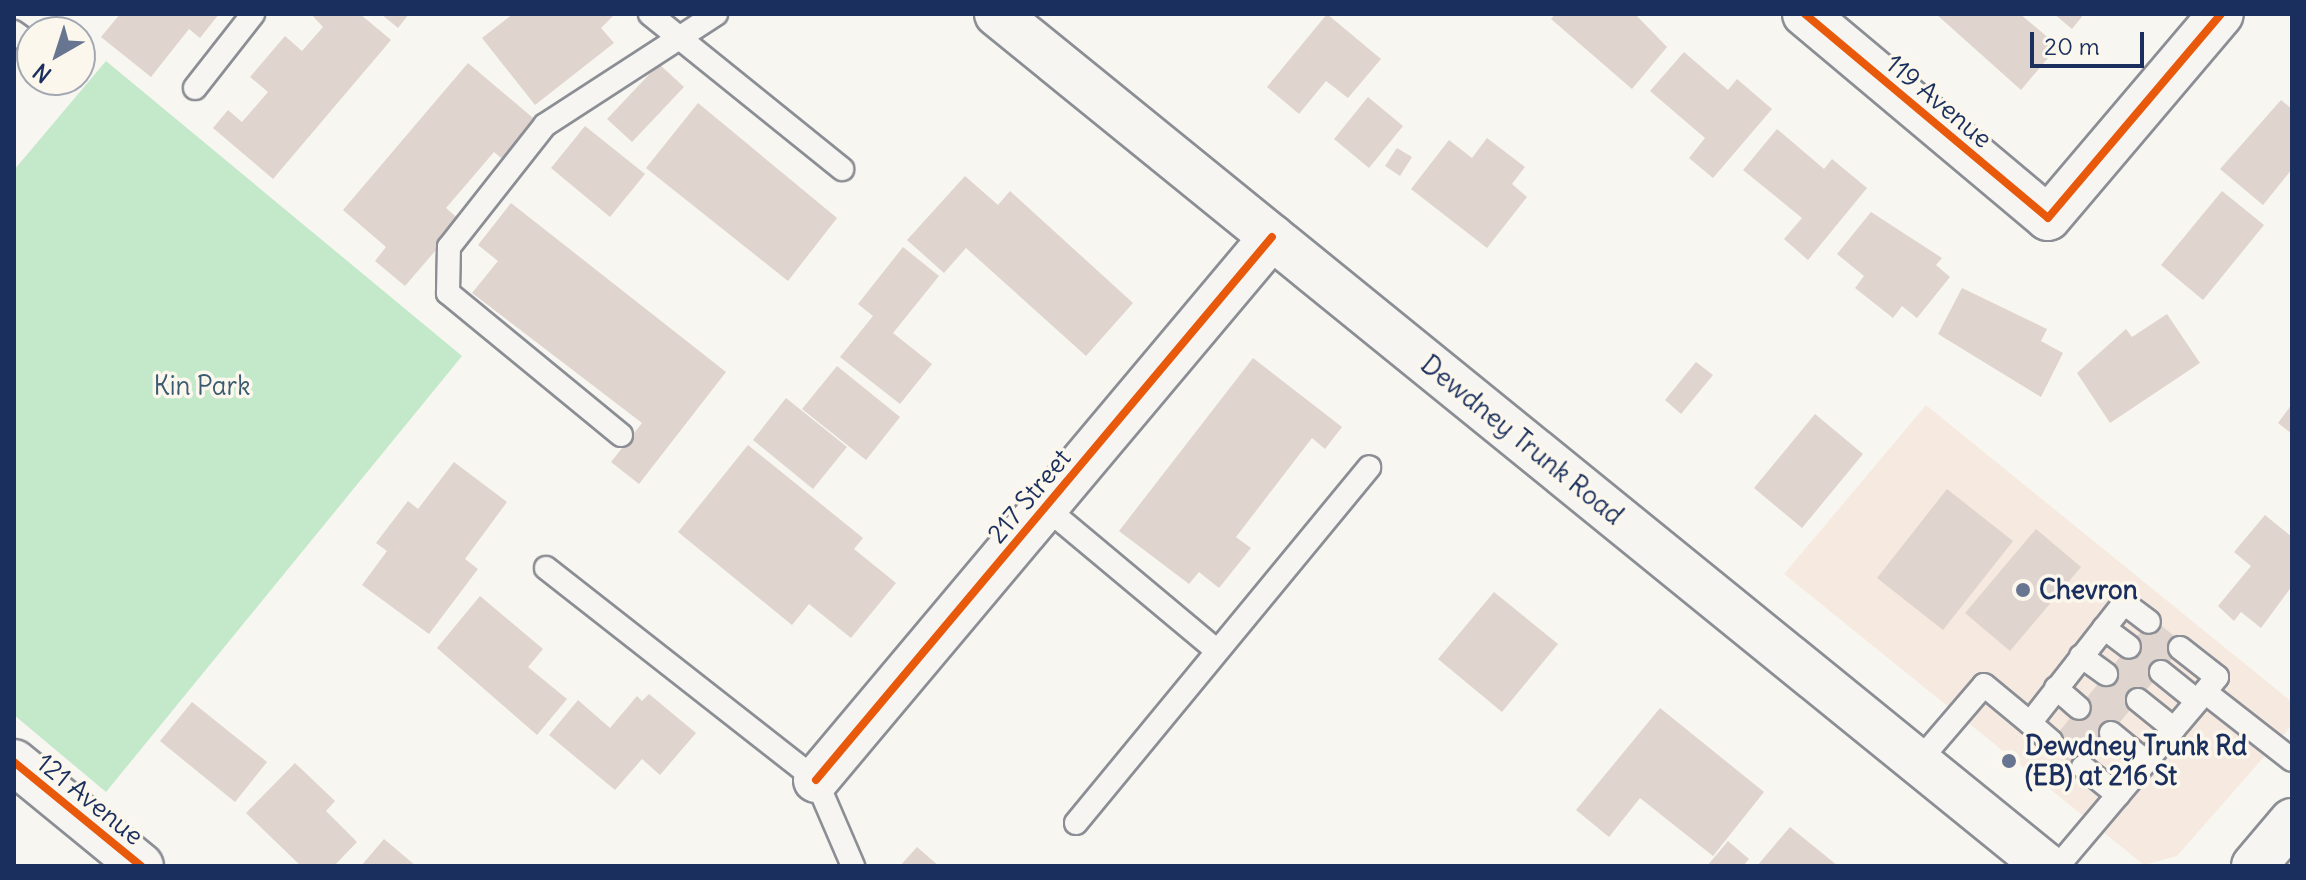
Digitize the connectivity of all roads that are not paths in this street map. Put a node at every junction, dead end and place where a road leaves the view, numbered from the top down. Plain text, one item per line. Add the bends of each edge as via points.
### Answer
1 (253, 14) edge
2 (650, 14) edge
3 (716, 14) edge
4 (997, 14) edge
5 (1805, 14) edge
6 (2221, 14) edge
7 (680, 40) junction
8 (195, 88) dead end
9 (842, 169) dead end
10 (1272, 237) junction
11 (621, 435) dead end
12 (1369, 467) dead end
13 (1045, 507) junction
14 (546, 568) dead end
15 (2149, 622) dead end
16 (2104, 628) junction
17 (2129, 647) dead end
18 (2180, 648) dead end
19 (1217, 651) junction
20 (2081, 656) junction
21 (2161, 672) dead end
22 (2106, 674) dead end
23 (2056, 688) junction
24 (2201, 696) junction
25 (2138, 700) dead end
26 (2079, 708) dead end
27 (2030, 723) junction
28 (2174, 729) junction
29 (2111, 733) dead end
30 (2051, 741) dead end
31 (2292, 760) edge
32 (14, 762) edge
33 (1918, 762) junction
34 (2146, 762) junction
35 (2083, 767) dead end
36 (816, 780) junction
37 (2118, 795) junction
38 (2292, 821) edge
39 (1076, 823) dead end
40 (141, 866) edge
41 (853, 866) edge
42 (2046, 866) edge
43 (2058, 866) edge
44 (2254, 866) edge

1 - 8 lane
2 - 7 lane
3 - 7 lane
4 - 10 street, Dewdney Trunk Road
5 - 6 street, 119 Avenue via 2048,218
7 - 9 lane
7 - 11 lane via 545,125 449,247 448,293
10 - 13 street, 217 Street
10 - 33 street, Dewdney Trunk Road
12 - 19 lane
13 - 19 lane
13 - 36 street, 217 Street
14 - 36 lane
15 - 16 lane via 2124,603
16 - 17 lane
16 - 20 lane
18 - 24 lane via 2217,677
19 - 39 lane
20 - 22 lane
20 - 23 lane
21 - 24 lane
23 - 26 lane
23 - 27 lane
24 - 28 lane
24 - 31 lane
25 - 28 lane
27 - 30 lane
27 - 33 lane via 1984,685
28 - 34 lane
29 - 34 lane
32 - 40 street, 121 Avenue
33 - 42 street, Dewdney Trunk Road
34 - 37 lane
35 - 37 lane
36 - 41 lane
37 - 43 lane
38 - 44 street

